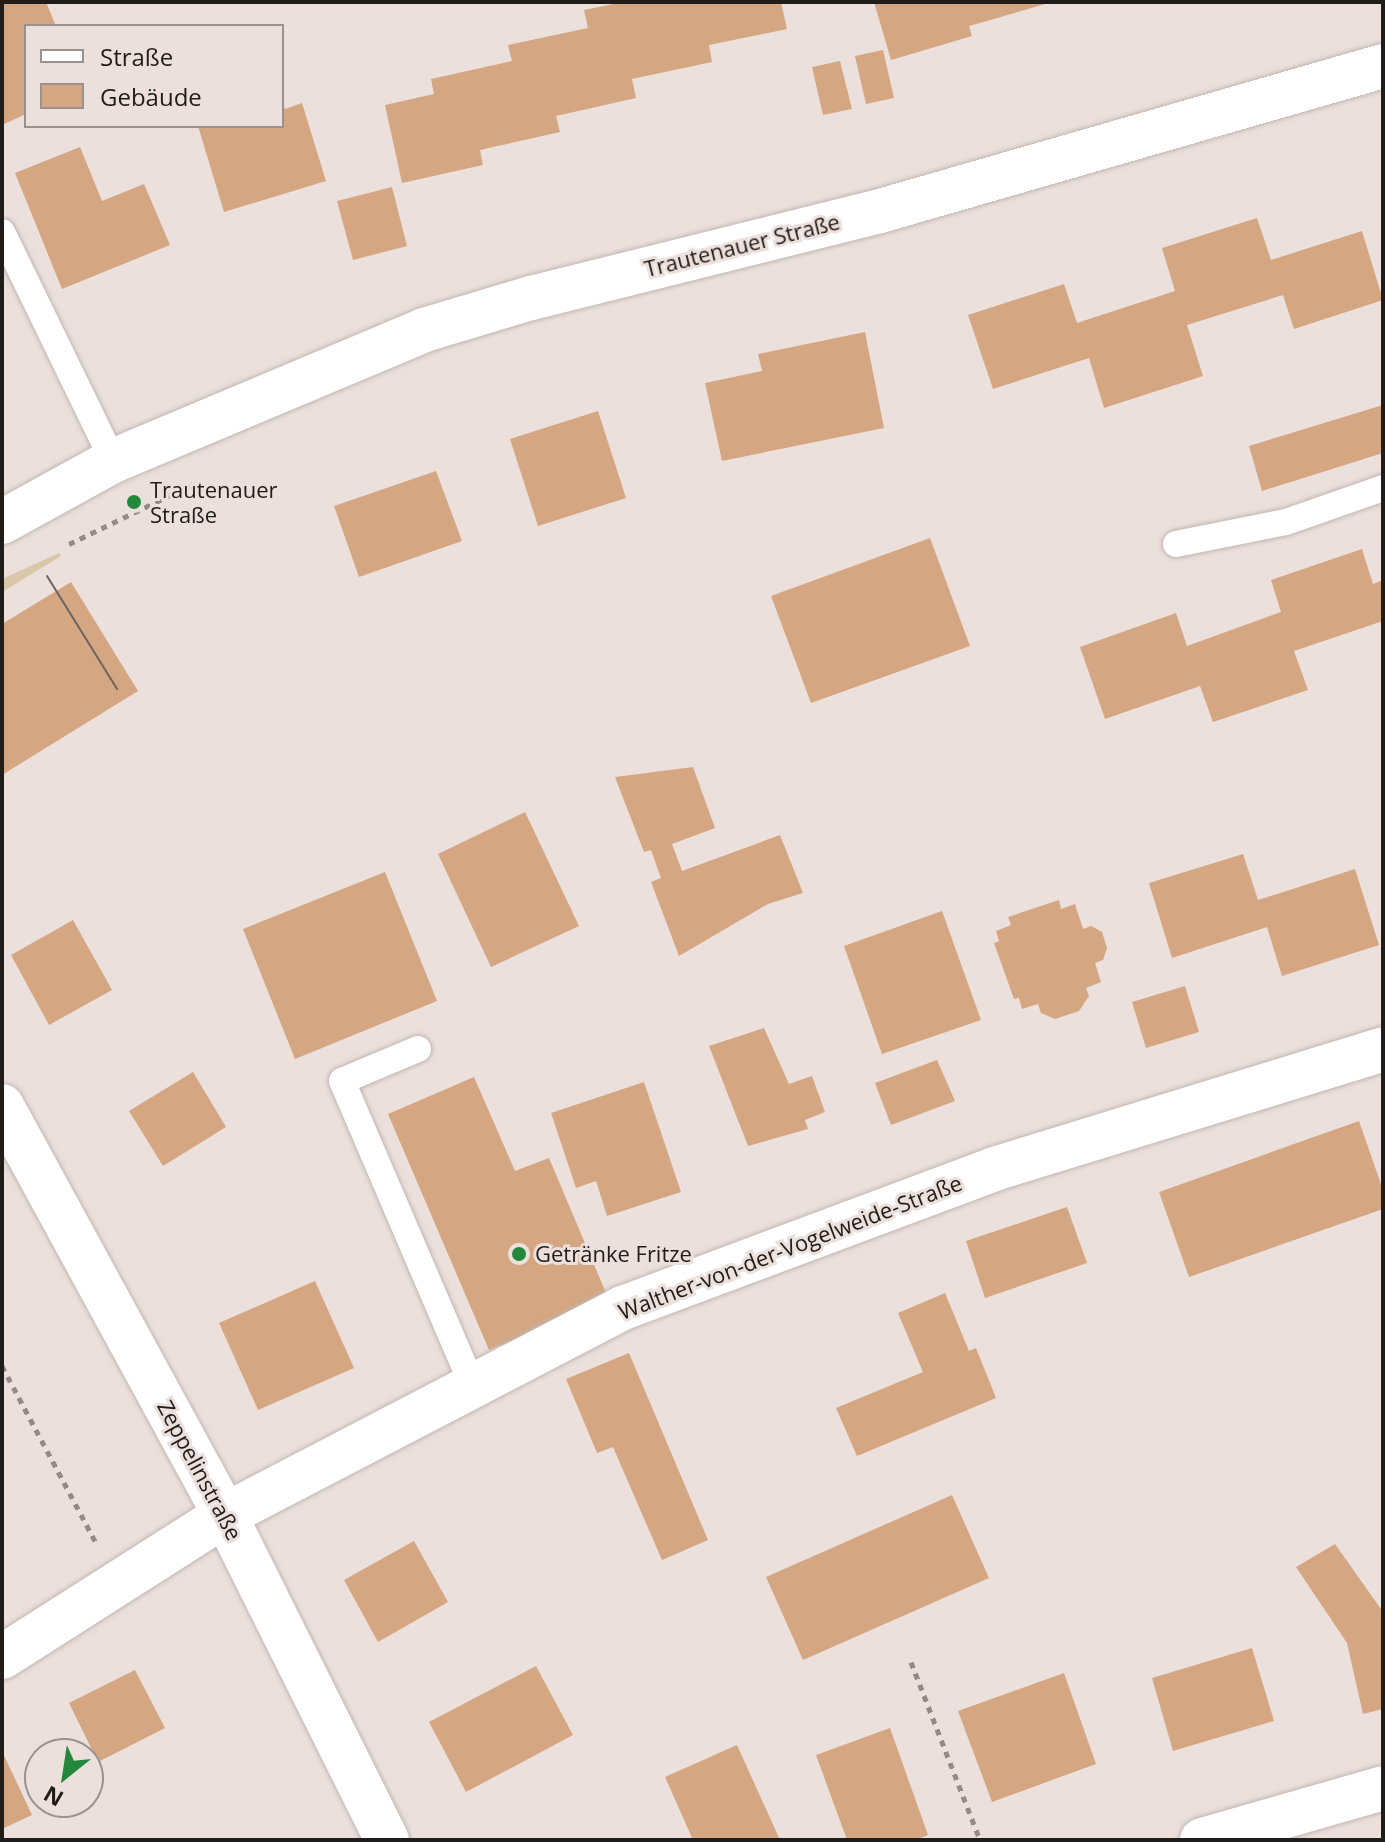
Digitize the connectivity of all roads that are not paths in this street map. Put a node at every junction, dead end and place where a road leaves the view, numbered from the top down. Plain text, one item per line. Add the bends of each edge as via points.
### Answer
1 (1383, 66) edge
2 (2, 232) edge
3 (113, 461) junction
4 (1383, 488) edge
5 (2, 522) edge
6 (1176, 544) dead end
7 (418, 1049) dead end
8 (1383, 1049) edge
9 (2, 1106) edge
10 (473, 1386) junction
11 (225, 1515) junction
12 (2, 1657) edge
13 (1383, 1788) edge
14 (387, 1840) edge
15 (1202, 1840) edge

1 - 3 street, Trautenauer Straße via 880,211 424,330
2 - 3 lane
3 - 5 street, Trautenauer Straße
4 - 6 lane via 1286,522
7 - 10 lane via 342,1081
8 - 10 street, Walther-von-der-Vogelweide-Straße via 979,1175 623,1308
9 - 11 street, Zeppelinstraße
10 - 11 street, Walther-von-der-Vogelweide-Straße
11 - 12 street, Walther-von-der-Vogelweide-Straße
11 - 14 street, Zeppelinstraße
13 - 15 street

